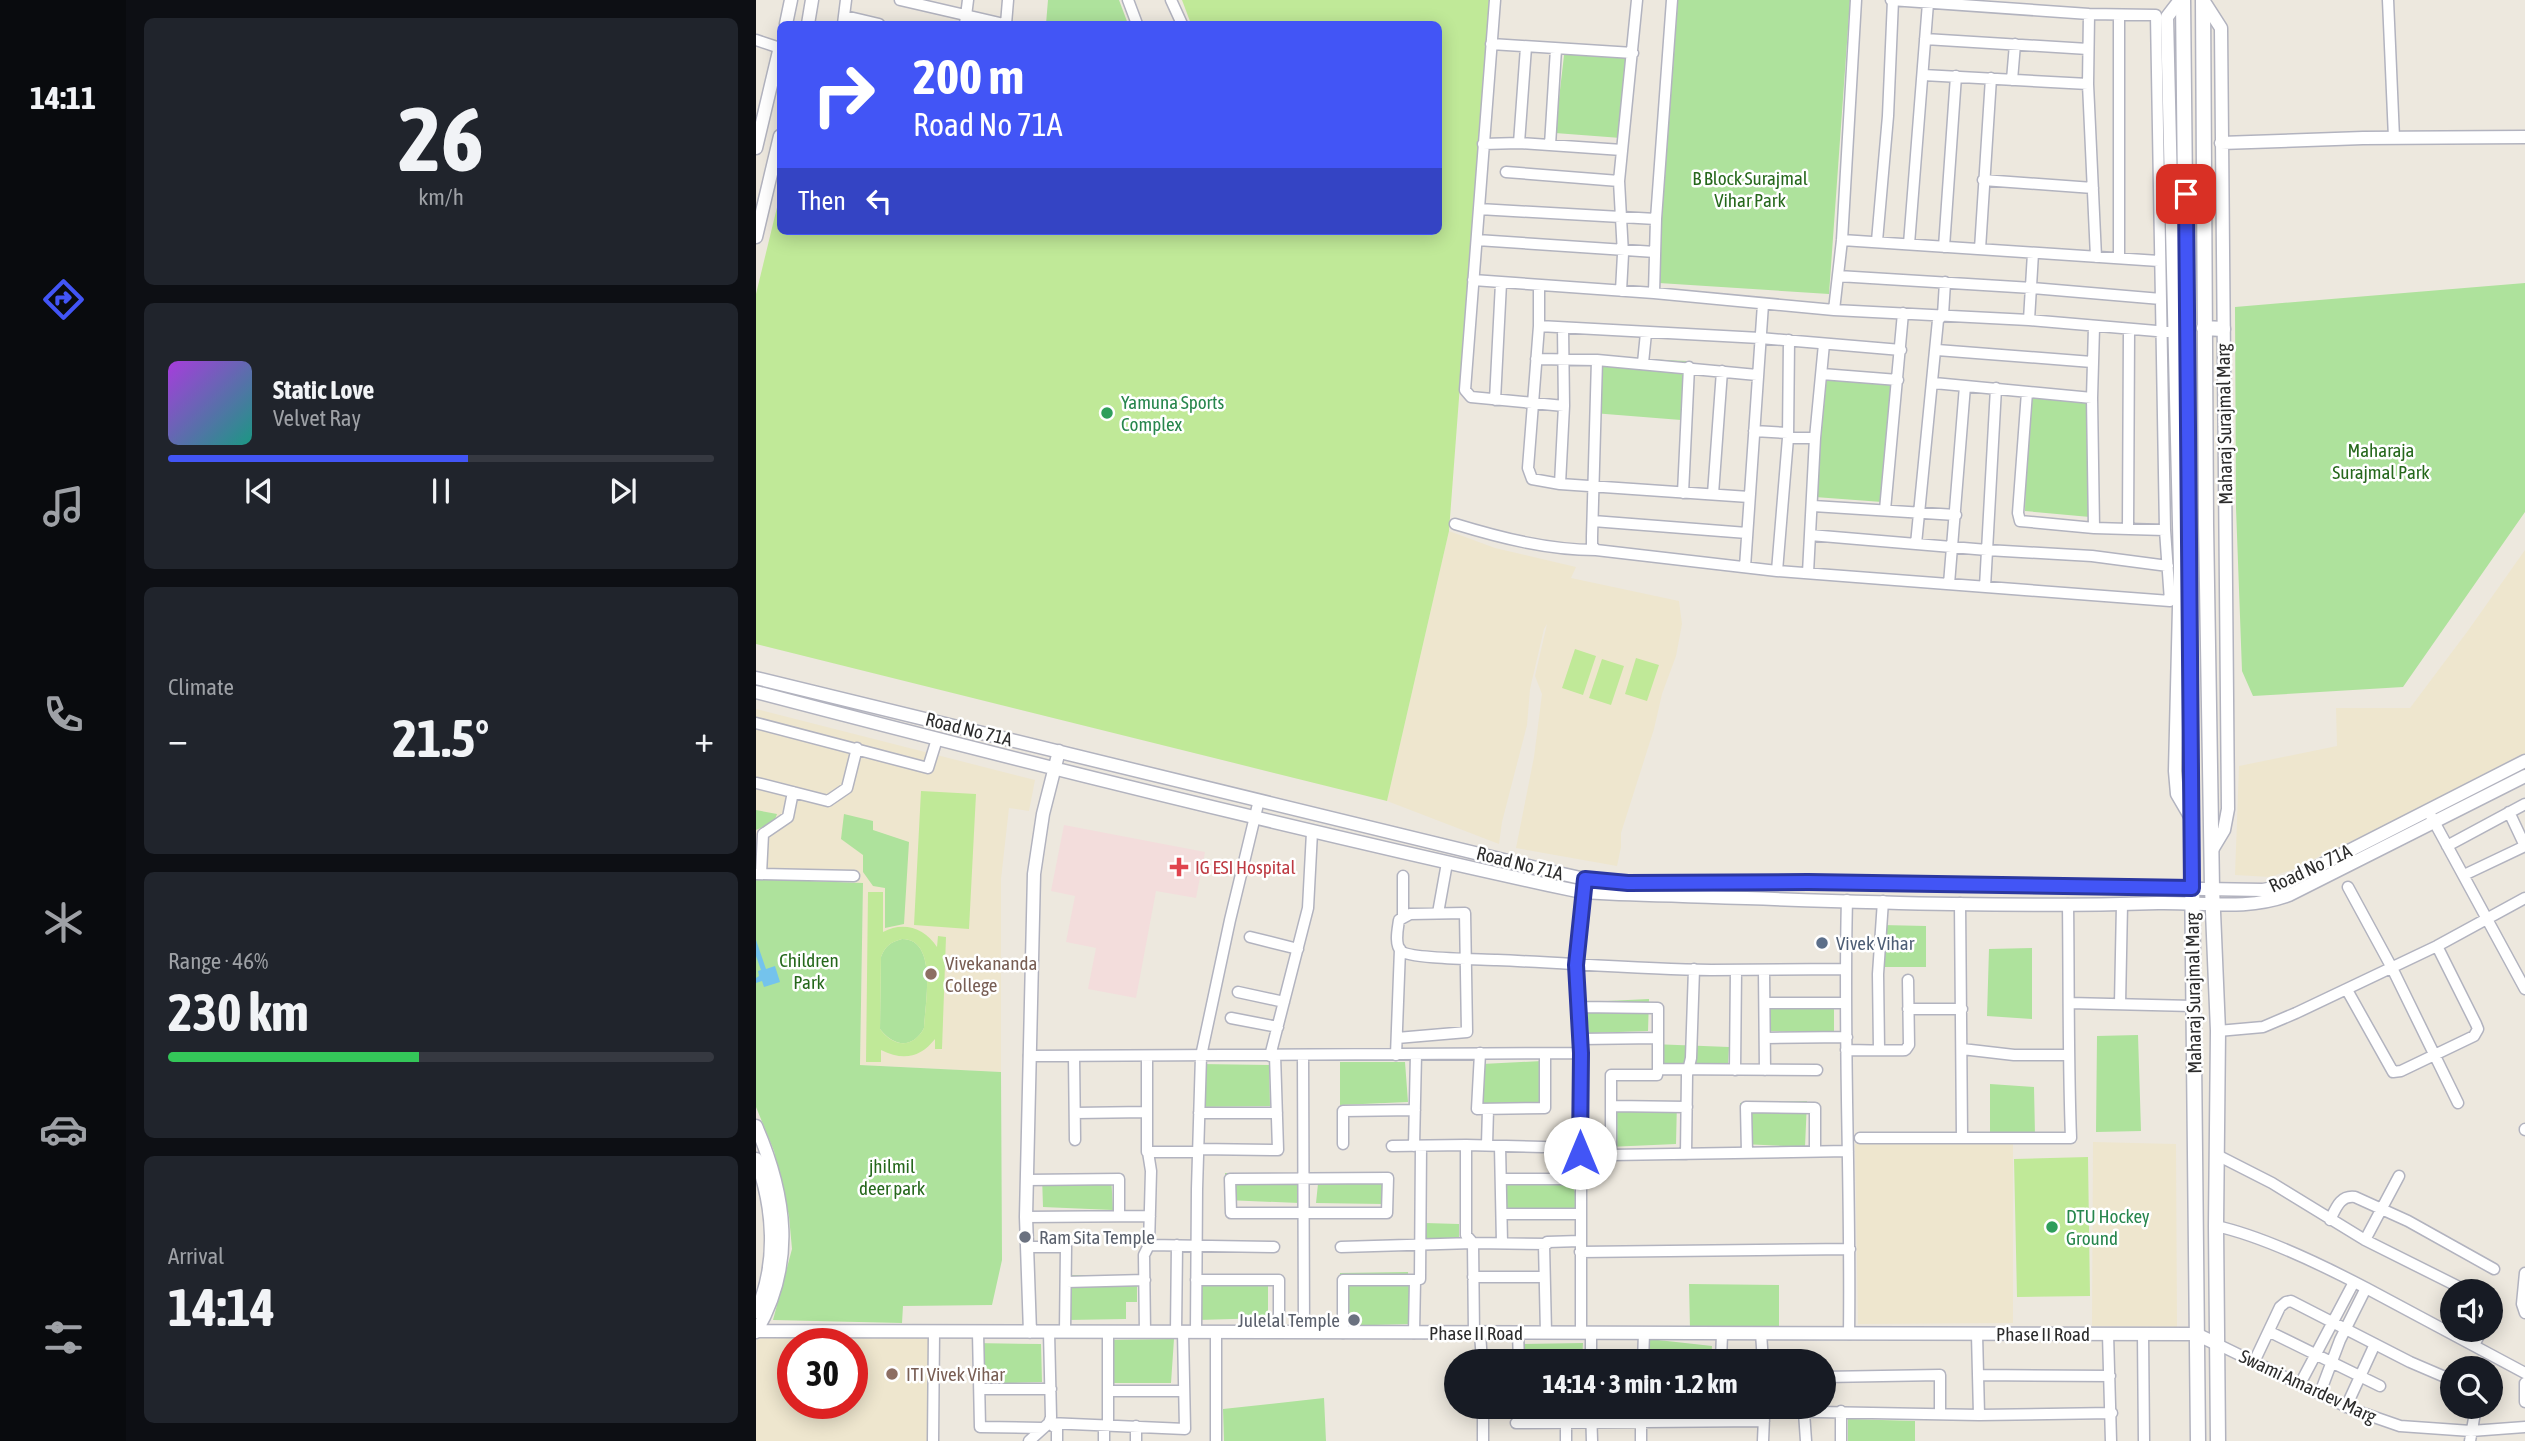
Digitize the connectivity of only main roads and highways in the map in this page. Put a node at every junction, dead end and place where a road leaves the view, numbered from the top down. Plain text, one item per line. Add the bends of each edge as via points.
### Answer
1 (2182, 0) edge
2 (2203, 0) edge
3 (2204, 328) junction
4 (2223, 329) road end
5 (2198, 1441) edge
6 (2218, 1441) edge

1 - 5 main road, Maharaj Surajmal Marg via 2179,566 2192,818
2 - 3 main road, Maharaj Surajmal Marg
3 - 4 main road
3 - 6 main road, Maharaj Surajmal Marg via 2218,1031

